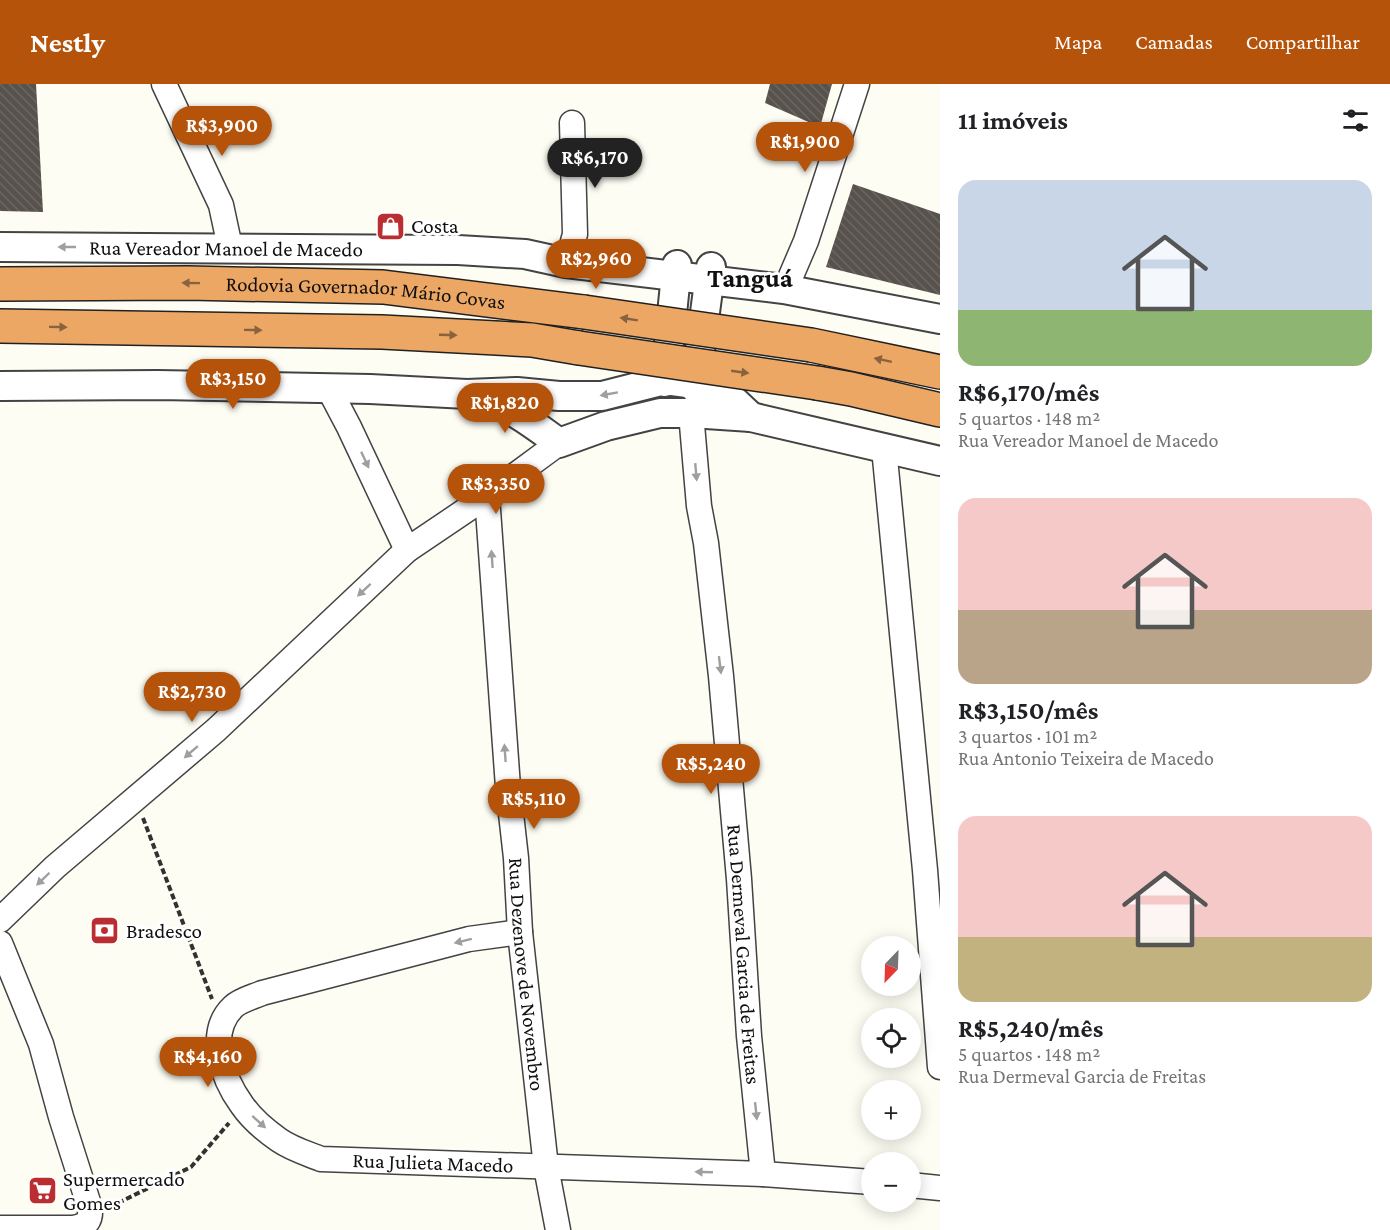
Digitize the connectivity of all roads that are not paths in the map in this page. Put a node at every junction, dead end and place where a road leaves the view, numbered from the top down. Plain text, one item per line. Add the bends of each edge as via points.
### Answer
1 (164, 84) edge
2 (857, 84) edge
3 (572, 123) dead end
4 (0, 247) edge
5 (230, 247) junction
6 (571, 249) junction
7 (525, 254) junction
8 (676, 270) junction
9 (710, 274) junction
10 (787, 283) junction
11 (0, 284) edge
12 (940, 306) edge
13 (940, 319) edge
14 (0, 326) edge
15 (940, 372) edge
16 (665, 380) junction
17 (695, 384) junction
18 (0, 386) edge
19 (329, 389) junction
20 (370, 389) junction
21 (466, 394) junction
22 (940, 410) edge
23 (660, 413) junction
24 (691, 413) junction
25 (751, 417) junction
26 (349, 427) junction
27 (559, 443) junction
28 (884, 448) junction
29 (940, 461) edge
30 (487, 496) junction
31 (407, 550) junction
32 (0, 920) edge
33 (520, 932) junction
34 (0, 943) edge
35 (940, 1067) edge
36 (546, 1167) junction
37 (763, 1174) junction
38 (861, 1181) edge
39 (921, 1186) edge
40 (940, 1188) edge
41 (0, 1228) edge
42 (558, 1230) edge

1 - 5 street via 221,205
2 - 10 street via 806,241
3 - 6 street via 575,234
5 -> 4 street, Rua Vereador Manoel de Macedo
5 - 7 street, Rua Vereador Manoel de Macedo via 458,249
6 - 7 street, Rua Vereador Manoel de Macedo
6 - 8 street, Rua Vereador Manoel de Macedo
7 - 8 street, Rua Vereador Manoel de Macedo via 567,263
8 - 9 street, Rua Vereador Manoel de Macedo
8 - 16 street
9 - 10 street, Rua Vereador Manoel de Macedo
9 - 17 street
10 - 12 street, Rua Vereador Manoel de Macedo
10 - 13 street, Rua Vereador Manoel de Macedo
15 -> 11 highway, Rodovia Governador Mário Covas, bridge via 812,345 383,287
14 -> 22 highway, Rodovia Governador Mário Covas, bridge via 382,332 532,340 816,383
16 - 17 street
16 -> 21 street via 602,396
16 - 23 street
17 - 24 street
17 - 25 street via 725,394
18 - 19 street
19 - 20 street
19 - 26 street
20 - 21 street
20 - 26 street
21 - 27 street via 496,402
23 - 24 street
23 - 27 street
24 - 25 street
24 -> 37 street, Rua Dermeval Garcia de Freitas via 723,698
25 - 28 street
26 -> 31 street
27 - 30 street
28 - 29 street
28 - 35 street
30 - 31 street
33 -> 30 street, Rua Dezenove de Novembro
31 -> 32 street via 216,730 55,867
33 - 36 street, Rua Dezenove de Novembro
33 -> 36 street, Rua Julieta Macedo via 469,939 262,993 235,1005 221,1025 219,1048 231,1089 242,1106 276,1138 321,1159
34 - 41 street via 41,1044 91,1216 83,1226 74,1228
37 -> 36 street, Rua Julieta Macedo
36 - 42 street, Rua Dezenove de Novembro
37 - 38 street, Rua Julieta Macedo
39 - 40 street

